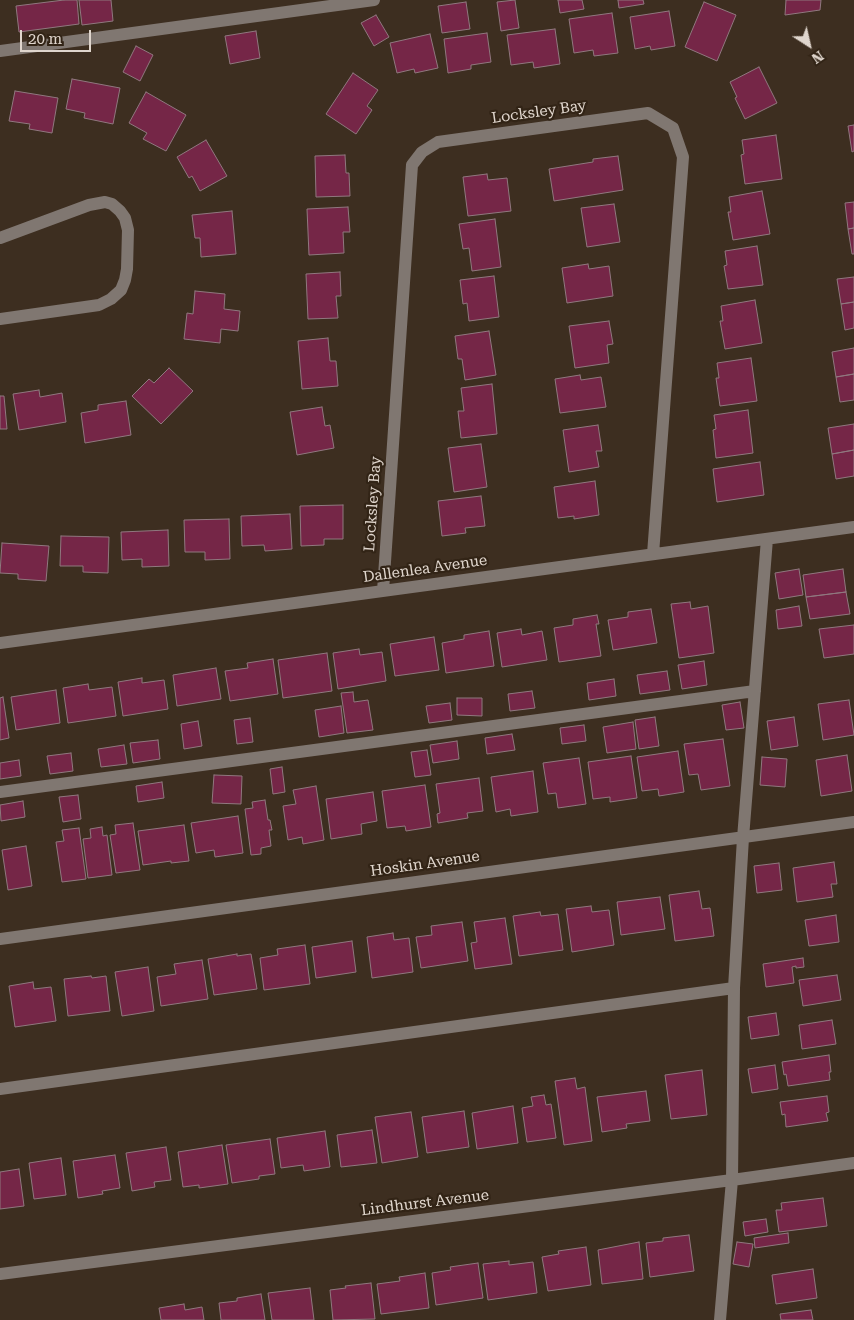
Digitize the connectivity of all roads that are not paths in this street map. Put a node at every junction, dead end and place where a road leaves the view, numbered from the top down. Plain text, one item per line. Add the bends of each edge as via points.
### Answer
1 (374, 0) edge
2 (0, 51) edge
3 (0, 238) edge
4 (0, 319) edge
5 (854, 527) edge
6 (767, 539) junction
7 (653, 554) junction
8 (383, 591) junction
9 (0, 643) edge
10 (755, 691) junction
11 (0, 792) edge
12 (854, 822) edge
13 (743, 838) junction
14 (0, 939) edge
15 (734, 988) junction
16 (0, 1089) edge
17 (854, 1163) edge
18 (732, 1180) junction
19 (0, 1274) edge
20 (720, 1320) edge

1 - 2 street
3 - 4 street via 105,202 120,211 128,230 127,269 121,290 111,299 99,305
5 - 6 street, Dallenlea Avenue
6 - 7 street, Dallenlea Avenue
6 - 10 street
7 - 8 street, Dallenlea Avenue
7 - 8 street, Locksley Bay via 682,157 673,128 648,113 438,142 422,152 412,166
8 - 9 street, Dallenlea Avenue
10 - 11 street
10 - 13 street
12 - 13 street, Hoskin Avenue
13 - 14 street, Hoskin Avenue
13 - 15 street
15 - 16 street
15 - 18 street
17 - 18 street, Lindhurst Avenue
18 - 19 street, Lindhurst Avenue
18 - 20 street

